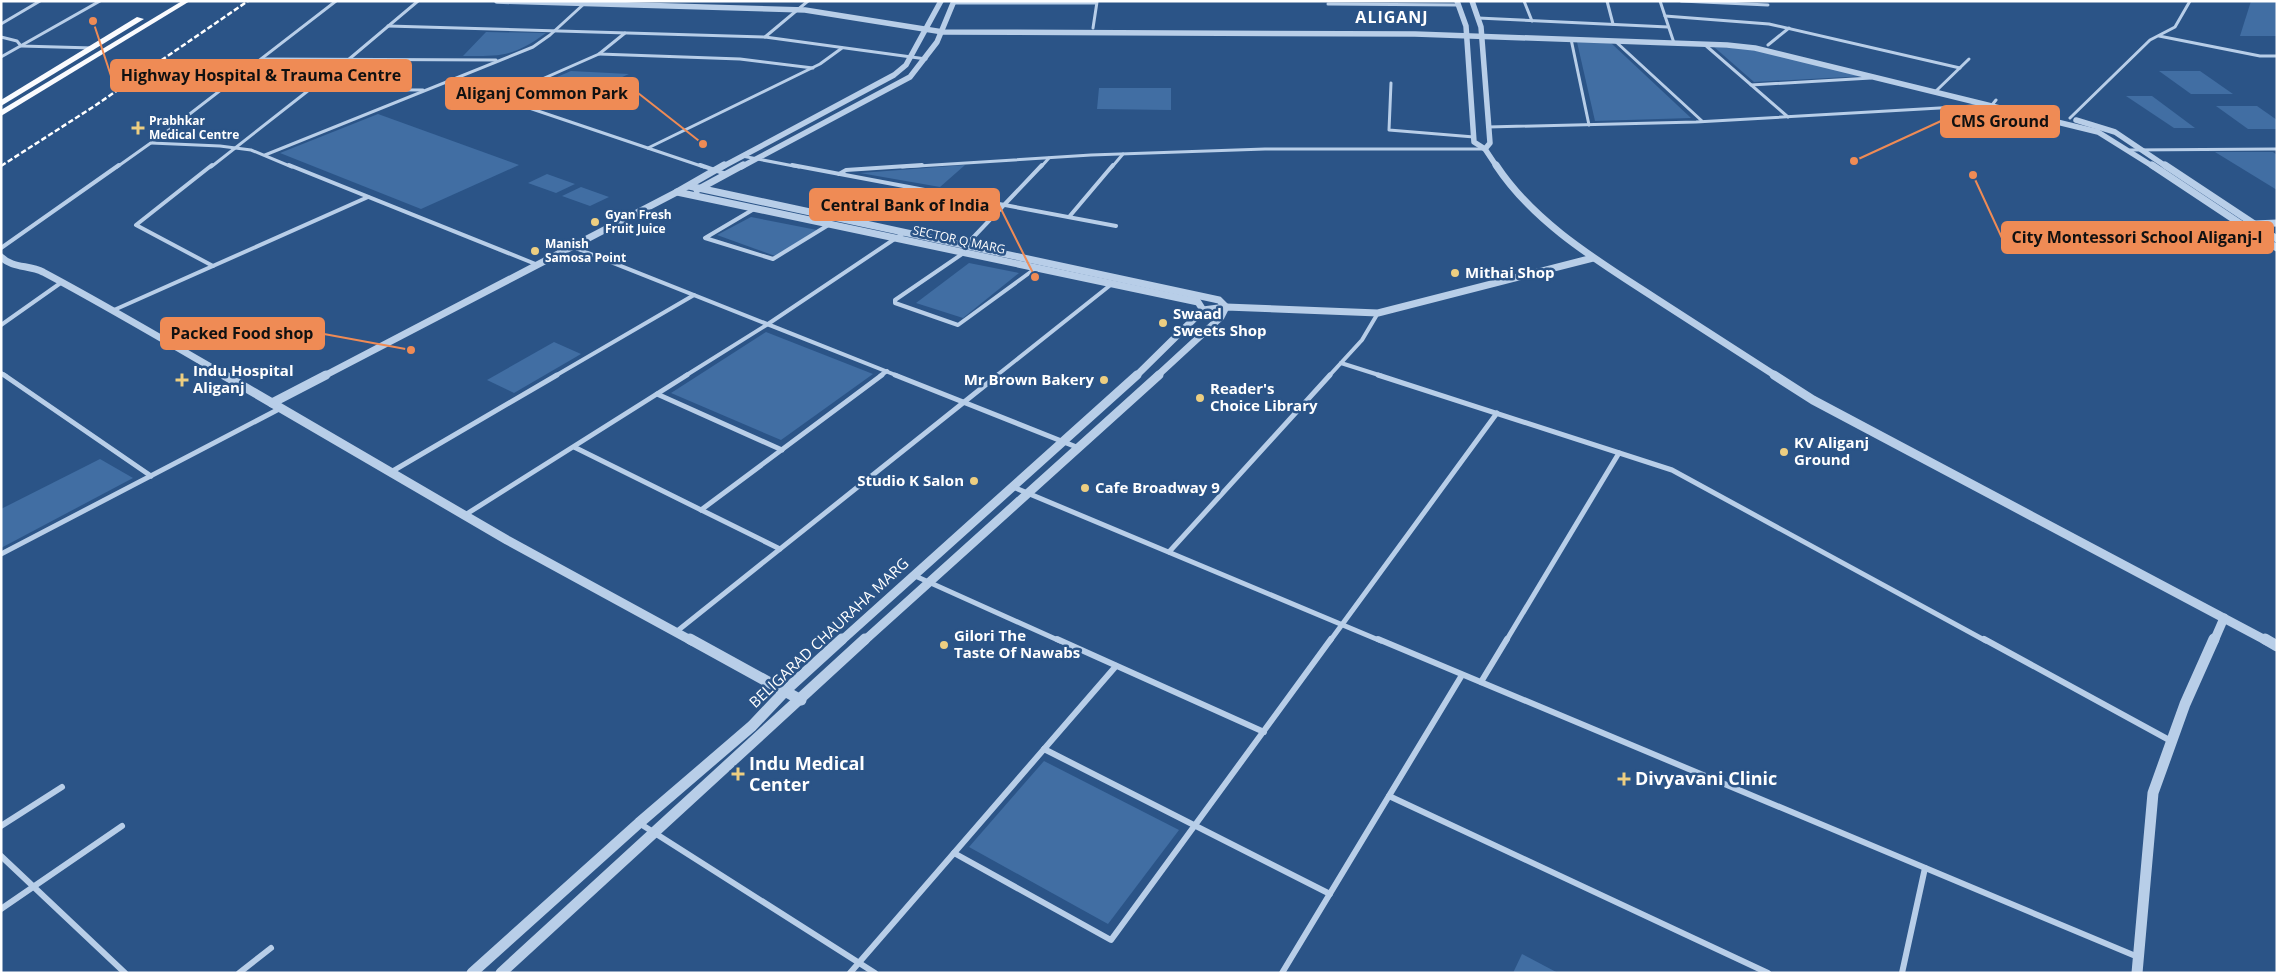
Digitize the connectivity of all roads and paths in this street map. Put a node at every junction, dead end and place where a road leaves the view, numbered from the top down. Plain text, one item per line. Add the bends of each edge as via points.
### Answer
1 (40, 1) edge
2 (100, 1) edge
3 (170, 1) edge
4 (186, 1) edge
5 (336, 1) edge
6 (418, 1) edge
7 (497, 1) edge
8 (639, 1) edge
9 (674, 1) edge
10 (941, 1) edge
11 (1472, 1) edge
12 (1524, 1) edge
13 (1607, 1) edge
14 (1660, 1) edge
15 (1680, 1) edge
16 (1764, 1) edge
17 (2190, 1) edge
18 (954, 2) edge
19 (1023, 2) edge
20 (1096, 2) edge
21 (585, 3) junction
22 (806, 3) edge
23 (1386, 3) edge
24 (1457, 3) edge
25 (1328, 4) dead end
26 (633, 5) junction
27 (798, 9) junction
28 (1665, 16) junction
29 (1478, 18) junction
30 (1532, 20) junction
31 (1, 24) edge
32 (1614, 24) junction
33 (388, 26) junction
34 (928, 26) junction
35 (1668, 27) junction
36 (1093, 28) junction
37 (1789, 28) junction
38 (944, 29) junction
39 (556, 30) junction
40 (1268, 32) junction
41 (625, 33) junction
42 (1466, 33) junction
43 (1482, 34) junction
44 (2158, 36) junction
45 (1, 37) edge
46 (765, 37) junction
47 (1571, 39) junction
48 (1615, 40) junction
49 (1673, 40) junction
50 (1704, 44) junction
51 (1768, 45) junction
52 (21, 46) junction
53 (94, 48) junction
54 (842, 48) junction
55 (599, 54) junction
56 (2277, 56) edge
57 (1, 57) edge
58 (911, 57) junction
59 (262, 59) junction
60 (926, 59) junction
61 (1969, 59) dead end
62 (348, 60) junction
63 (501, 60) junction
64 (813, 68) junction
65 (1960, 68) junction
66 (1879, 77) junction
67 (449, 81) junction
68 (1391, 83) dead end
69 (1751, 85) junction
70 (1941, 86) junction
71 (223, 89) junction
72 (309, 90) junction
73 (426, 90) junction
74 (1936, 91) junction
75 (499, 98) junction
76 (1994, 102) junction
77 (1, 104) edge
78 (1, 114) edge
79 (1788, 116) junction
80 (2070, 118) junction
81 (1702, 122) junction
82 (1589, 125) junction
83 (1488, 127) junction
84 (1474, 137) junction
85 (151, 143) junction
86 (236, 147) junction
87 (648, 148) junction
88 (1485, 149) junction
89 (2277, 149) edge
90 (2130, 150) junction
91 (2142, 150) junction
92 (1123, 154) junction
93 (264, 155) junction
94 (742, 156) junction
95 (755, 158) junction
96 (1049, 158) junction
97 (716, 170) junction
98 (726, 174) junction
99 (839, 174) junction
100 (689, 186) junction
101 (700, 188) junction
102 (677, 192) junction
103 (689, 195) junction
104 (368, 196) junction
105 (1004, 205) junction
106 (754, 209) junction
107 (1070, 217) junction
108 (839, 218) junction
109 (2277, 223) edge
110 (830, 224) junction
111 (2254, 224) junction
112 (2242, 225) junction
113 (1116, 226) dead end
114 (905, 232) junction
115 (896, 238) junction
116 (2277, 239) edge
117 (969, 246) junction
118 (573, 247) junction
119 (1, 248) edge
120 (2277, 248) edge
121 (961, 252) junction
122 (1, 257) edge
123 (1593, 258) junction
124 (538, 265) junction
125 (213, 266) junction
126 (1036, 268) junction
127 (1120, 278) junction
128 (62, 282) junction
129 (1112, 284) junction
130 (694, 295) junction
131 (1226, 307) junction
132 (114, 310) junction
133 (1203, 310) junction
134 (1378, 313) junction
135 (768, 324) junction
136 (1, 325) edge
137 (1341, 363) junction
138 (887, 371) junction
139 (1, 373) edge
140 (657, 394) junction
141 (964, 402) junction
142 (272, 403) junction
143 (281, 408) junction
144 (1497, 413) junction
145 (1062, 441) junction
146 (574, 446) junction
147 (1080, 448) junction
148 (782, 450) junction
149 (1619, 453) junction
150 (391, 472) junction
151 (151, 476) junction
152 (1013, 487) junction
153 (1029, 492) junction
154 (702, 510) junction
155 (465, 516) junction
156 (780, 549) junction
157 (1168, 552) junction
158 (1, 554) edge
159 (913, 575) junction
160 (929, 581) junction
161 (2224, 618) junction
162 (1343, 625) junction
163 (676, 632) junction
164 (2277, 646) edge
165 (1116, 666) junction
166 (1462, 675) junction
167 (1481, 682) junction
168 (786, 690) junction
169 (801, 700) junction
170 (1264, 732) junction
171 (2171, 741) junction
172 (1044, 749) junction
173 (62, 786) dead end
174 (1389, 796) junction
175 (639, 823) junction
176 (1, 826) edge
177 (122, 826) dead end
178 (1196, 826) junction
179 (656, 832) junction
180 (954, 853) junction
181 (1, 856) edge
182 (1925, 868) junction
183 (34, 887) junction
184 (1330, 894) junction
185 (1, 909) edge
186 (271, 948) dead end
187 (2138, 958) junction
188 (859, 962) junction
189 (125, 973) edge
190 (239, 973) edge
191 (472, 973) edge
192 (501, 973) edge
193 (850, 973) edge
194 (875, 973) edge
195 (1282, 973) edge
196 (1768, 973) edge
197 (1902, 973) edge
198 (2137, 973) edge

1 - 31 street
2 - 52 street
3 - 53 main road
4 - 78 main road
5 - 59 street
6 - 33 street
7 - 21 street
8 - 26 street
9 - 22 street
10 - 34 street
11 - 29 street
12 - 30 street
13 - 32 street
14 - 28 street
15 - 16 street via 1768,5
17 - 44 street via 2175,27
18 - 19 street
18 - 38 street
19 - 20 street
20 - 36 street
21 - 26 street
21 - 39 street
22 - 27 street
22 - 34 street
23 - 24 street
23 - 25 street
24 - 42 street
26 - 27 street
27 - 34 street
27 - 46 street
28 - 35 street
28 - 37 street via 1746,20
29 - 30 street
29 - 43 street
30 - 32 street
32 - 35 street
33 - 39 street
33 - 62 street
34 - 38 street
34 - 58 street
35 - 49 street
36 - 38 street
36 - 40 street
37 - 51 street
37 - 65 street
38 - 40 street
38 - 60 street
39 - 41 street
39 - 63 street via 533,47
40 - 42 street
41 - 46 street
41 - 55 street
42 - 43 street
42 - 84 street
43 - 47 street
43 - 49 street
43 - 83 street
44 - 56 street via 2260,56
44 - 80 street via 2150,40
45 - 52 street via 17,41
46 - 54 street
47 - 48 street
47 - 82 street
48 - 49 street
48 - 81 street
49 - 50 street
49 - 51 street
50 - 66 street via 1756,48
50 - 69 street
51 - 70 street
52 - 53 street
52 - 57 street
53 - 77 main road
54 - 58 street
54 - 64 street
55 - 64 street via 733,59
55 - 75 street
58 - 60 street
58 - 94 street via 894,75
59 - 62 street
59 - 71 street
60 - 95 street via 910,77
61 - 65 street
62 - 63 street
63 - 67 street
64 - 87 street
65 - 70 street
66 - 69 street
66 - 74 street
67 - 73 street
67 - 75 street
68 - 84 street via 1388,130
69 - 79 street
70 - 74 street
70 - 76 street
71 - 72 street
71 - 85 street
72 - 73 street
72 - 86 street
73 - 93 street
74 - 76 street
75 - 87 street
76 - 79 street
76 - 80 street
76 - 90 street via 2098,132
79 - 81 street
80 - 91 street via 2115,132
81 - 82 street
82 - 83 street
83 - 88 street via 1490,143
84 - 88 street via 1474,142
85 - 86 street
85 - 119 street
86 - 93 street
86 - 125 street via 136,225
87 - 97 street
88 - 92 street via 1265,149
88 - 123 street via 1509,185
89 - 91 street
90 - 91 street
90 - 112 street
91 - 111 street
92 - 96 street
92 - 107 street
93 - 104 street
94 - 95 street
94 - 97 street
95 - 98 street
95 - 99 street
96 - 99 street via 846,170
96 - 105 street
97 - 98 street
97 - 100 street
98 - 101 street
99 - 105 street
100 - 101 street
100 - 102 street
101 - 103 street
101 - 108 street
102 - 103 street, SECTOR Q MARG
102 - 118 street
103 - 106 street, SECTOR Q MARG
104 - 124 street
104 - 125 street
105 - 107 street
105 - 117 street
106 - 110 street, SECTOR Q MARG
106 - 110 street via 705,238 773,259
107 - 113 street
108 - 110 street
108 - 114 street
109 - 111 street
110 - 115 street, SECTOR Q MARG
111 - 112 street
111 - 116 street
112 - 120 street
114 - 115 street
114 - 117 street
115 - 121 street, SECTOR Q MARG
115 - 135 street
117 - 121 street
117 - 121 street
117 - 127 street
118 - 124 street
118 - 130 street
121 - 126 street, SECTOR Q MARG
121 - 126 street via 895,303 958,325
122 - 128 street via 7,263 39,270
123 - 134 street
123 - 161 street via 1813,400
124 - 142 street
125 - 132 street
126 - 129 street, SECTOR Q MARG
127 - 129 street
127 - 131 street via 1207,296 1219,300
128 - 132 street
128 - 136 street
129 - 133 street, SECTOR Q MARG via 1198,302
129 - 141 street
130 - 135 street
130 - 150 street
131 - 133 street
131 - 134 street
131 - 147 street via 1221,316
132 - 142 street
133 - 145 street, BELIGARAD CHAURAHA MARG via 1150,364
134 - 137 street via 1362,340
135 - 138 street
135 - 140 street
137 - 144 street
137 - 157 street
138 - 141 street
138 - 148 street
139 - 151 street
140 - 146 street
140 - 148 street
141 - 145 street
141 - 156 street
142 - 143 street
143 - 150 street
143 - 151 street
144 - 149 street
144 - 162 street
145 - 147 street
145 - 152 street, BELIGARAD CHAURAHA MARG
146 - 154 street
146 - 155 street
147 - 153 street
148 - 154 street
149 - 167 street
149 - 171 street via 1672,470
150 - 155 street
151 - 158 street
152 - 153 street
152 - 159 street, BELIGARAD CHAURAHA MARG
153 - 157 street
153 - 160 street
154 - 156 street
155 - 163 street
156 - 163 street
157 - 162 street
159 - 160 street
159 - 168 street, BELIGARAD CHAURAHA MARG
160 - 165 street
160 - 169 street
161 - 164 street
161 - 171 street
162 - 166 street
162 - 170 street
163 - 168 street
165 - 170 street
165 - 172 street
166 - 167 street
166 - 174 street
167 - 182 street
168 - 169 street
168 - 175 street, BELIGARAD CHAURAHA MARG via 752,726
169 - 179 street
170 - 178 street
171 - 187 street via 2153,793
172 - 178 street
172 - 180 street
173 - 176 street
174 - 184 street
174 - 196 street
175 - 179 street
175 - 191 street, BELIGARAD CHAURAHA MARG
177 - 183 street
178 - 180 street via 1111,940
178 - 184 street
179 - 188 street
179 - 192 street
180 - 188 street
181 - 183 street
182 - 187 street
182 - 197 street
183 - 185 street
183 - 189 street
184 - 195 street
186 - 190 street
187 - 198 street
188 - 193 street
188 - 194 street

